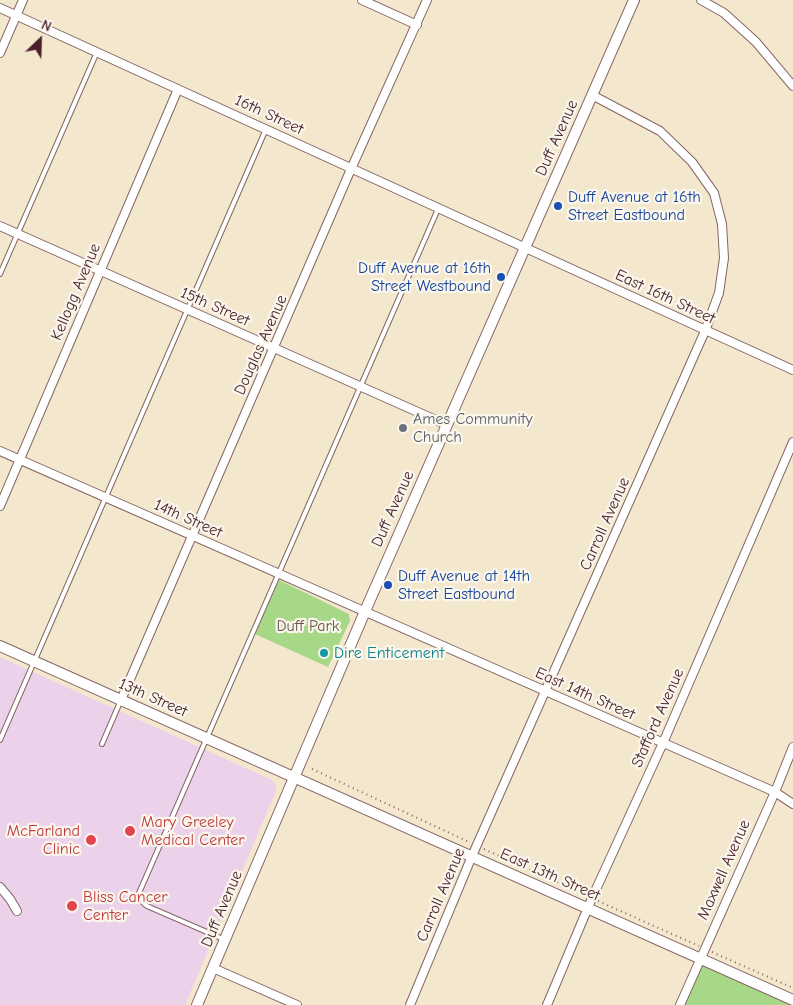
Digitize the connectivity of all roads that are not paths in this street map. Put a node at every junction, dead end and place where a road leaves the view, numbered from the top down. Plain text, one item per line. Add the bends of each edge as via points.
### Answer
1 (24, 0) edge
2 (362, 0) edge
3 (427, 0) edge
4 (634, 0) edge
5 (701, 0) edge
6 (0, 8) edge
7 (17, 16) junction
8 (417, 25) junction
9 (97, 52) junction
10 (0, 53) edge
11 (793, 86) edge
12 (178, 88) junction
13 (592, 95) junction
14 (266, 129) junction
15 (351, 169) junction
16 (438, 209) junction
17 (0, 226) edge
18 (17, 234) junction
19 (525, 248) junction
20 (100, 270) junction
21 (0, 274) edge
22 (188, 310) junction
23 (705, 330) junction
24 (274, 348) junction
25 (793, 370) edge
26 (360, 387) junction
27 (447, 425) junction
28 (793, 442) edge
29 (0, 450) edge
30 (20, 460) junction
31 (106, 498) junction
32 (0, 506) edge
33 (192, 536) junction
34 (278, 574) junction
35 (364, 611) junction
36 (0, 646) edge
37 (33, 661) junction
38 (546, 692) junction
39 (121, 700) junction
40 (208, 738) junction
41 (0, 740) edge
42 (662, 743) junction
43 (102, 744) dead end
44 (793, 747) edge
45 (294, 776) junction
46 (774, 792) junction
47 (793, 804) edge
48 (472, 856) junction
49 (0, 887) edge
50 (587, 908) junction
51 (17, 911) dead end
52 (225, 940) junction
53 (700, 958) junction
54 (213, 968) junction
55 (793, 1000) edge
56 (197, 1005) edge
57 (297, 1005) edge
58 (410, 1005) edge
59 (547, 1005) edge
60 (680, 1005) edge

1 - 7 street
2 - 8 street
3 - 8 street, Douglas Avenue
4 - 13 main road, Duff Avenue
5 - 11 street via 724,13 756,42
6 - 7 street, 16th Street
7 - 9 street, 16th Street
7 - 10 street
8 - 15 street, Douglas Avenue
9 - 12 street, 16th Street
9 - 18 lane
12 - 14 street, 16th Street
12 - 20 street, Kellogg Avenue
13 - 19 main road, Duff Avenue
13 - 23 street, Carroll Avenue via 660,131 692,162 714,193 722,224 724,258 719,293
14 - 15 street, 16th Street
14 - 22 lane
15 - 16 street, 16th Street
15 - 24 street, Douglas Avenue
16 - 19 street, 16th Street
16 - 26 lane
17 - 18 street, 15th Street
18 - 20 street, 15th Street
18 - 21 lane
19 - 23 street, East 16th Street
19 - 27 main road, Duff Avenue
20 - 22 street, 15th Street
20 - 30 street, Kellogg Avenue
22 - 24 street, 15th Street
22 - 31 lane
23 - 25 street, East 16th Street
23 - 38 street, Carroll Avenue
24 - 26 street, 15th Street
24 - 33 street, Douglas Avenue
26 - 27 street, 15th Street
26 - 34 lane
27 - 35 main road, Duff Avenue
28 - 42 street, Stafford Avenue
29 - 30 street, 14th Street
30 - 31 street, 14th Street
30 - 32 street, Kellogg Avenue
31 - 33 street, 14th Street
31 - 37 lane
33 - 34 street, 14th Street
33 - 39 street, Douglas Avenue
34 - 35 street, 14th Street
34 - 40 lane
35 - 38 street, East 14th Street
35 - 45 main road, Duff Avenue
36 - 37 main road, 13th Street
37 - 39 main road, 13th Street
37 - 41 lane
38 - 42 street, East 14th Street
38 - 48 street, Carroll Avenue
39 - 40 main road, 13th Street
39 - 43 lane
40 - 45 main road, 13th Street
40 - 52 lane via 140,893 141,901 147,906
42 - 46 street, East 14th Street
42 - 50 street, Stafford Avenue
44 - 46 street, Maxwell Avenue
45 - 48 main road, East 13th Street
45 - 52 main road, Duff Avenue
46 - 47 street, East 14th Street
46 - 53 street, Maxwell Avenue
48 - 50 main road, East 13th Street
48 - 58 street, Carroll Avenue
49 - 51 street
50 - 53 main road, East 13th Street
50 - 59 street, Stafford Avenue
52 - 54 main road, Duff Avenue
53 - 55 main road, East 13th Street
53 - 60 street, Maxwell Avenue
54 - 56 main road, Duff Avenue
54 - 57 street

